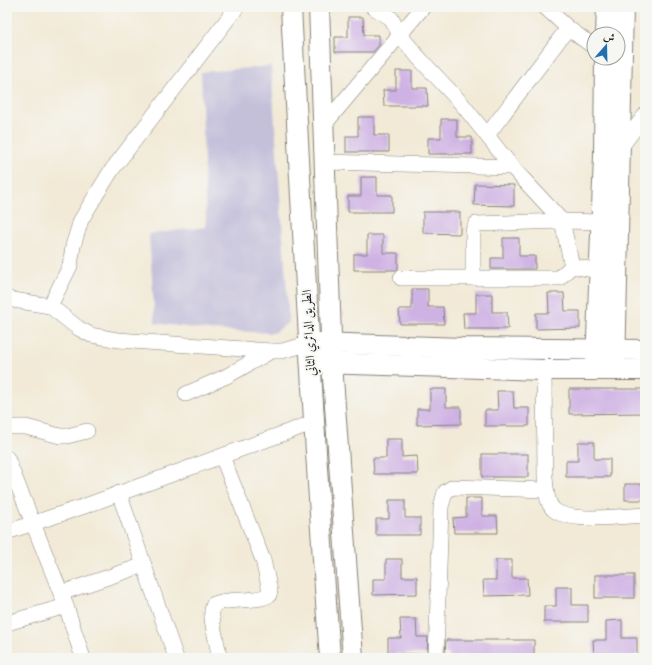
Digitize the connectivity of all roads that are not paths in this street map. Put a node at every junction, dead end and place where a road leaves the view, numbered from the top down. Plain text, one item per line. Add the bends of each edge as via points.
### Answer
1 (237, 7) edge
2 (291, 7) edge
3 (319, 7) edge
4 (373, 7) edge
5 (423, 7) edge
6 (545, 7) edge
7 (607, 7) edge
8 (623, 7) edge
9 (393, 13) edge
10 (606, 26) edge
11 (568, 28) junction
12 (400, 35) junction
13 (586, 41) edge
14 (605, 66) edge
15 (645, 115) edge
16 (323, 126) junction
17 (488, 134) junction
18 (621, 146) junction
19 (324, 162) junction
20 (512, 167) junction
21 (562, 221) junction
22 (602, 222) junction
23 (572, 266) junction
24 (600, 271) junction
25 (401, 278) dead end
26 (473, 278) junction
27 (7, 299) edge
28 (50, 306) junction
29 (332, 343) junction
30 (645, 350) edge
31 (276, 351) junction
32 (309, 353) junction
33 (602, 357) junction
34 (332, 364) junction
35 (544, 370) junction
36 (645, 370) edge
37 (186, 394) dead end
38 (315, 422) junction
39 (7, 426) edge
40 (87, 431) dead end
41 (222, 456) junction
42 (7, 458) edge
43 (546, 490) junction
44 (119, 493) junction
45 (645, 515) edge
46 (33, 523) junction
47 (7, 532) edge
48 (144, 565) junction
49 (63, 599) junction
50 (7, 623) edge
51 (83, 658) edge
52 (176, 658) edge
53 (220, 658) edge
54 (330, 658) edge
55 (353, 658) edge
56 (436, 658) edge

1 - 28 street via 111,171 93,199 81,220 70,266
2 - 32 main road, الطريق الدائري الثاني
3 - 16 main road, الطريق الدائري الثاني
4 - 9 street
5 - 12 street
6 - 11 street
7 - 10 main road
8 - 18 main road
9 - 12 street
11 - 13 street
11 - 17 street
12 - 16 street
12 - 17 street
14 - 22 main road
15 - 18 street
16 - 19 main road, الطريق الدائري الثاني
17 - 20 street
18 - 33 main road
19 - 20 street
19 - 29 main road, الطريق الدائري الثاني
20 - 21 street
21 - 22 street
21 - 23 street
21 - 26 street via 476,224 472,231
22 - 24 main road
23 - 24 street
23 - 26 street via 558,278
24 - 33 main road
25 - 26 street
27 - 28 street
28 - 31 street via 91,335 118,340
29 - 32 main road
29 - 33 main road
29 - 34 main road, الطريق الدائري الثاني
30 - 33 main road
31 - 32 street
31 - 37 street
32 - 34 main road
32 - 38 main road, الطريق الدائري الثاني
33 - 35 main road
33 - 36 main road via 616,370
34 - 35 main road
34 - 55 main road, الطريق الدائري الثاني
35 - 43 street
38 - 41 street
38 - 54 main road, الطريق الدائري الثاني
39 - 40 street via 26,427 60,436
41 - 44 street
41 - 53 street via 263,560 270,591 269,595 264,597 214,604 212,614
42 - 46 street
43 - 45 street via 552,508 567,516 576,518
43 - 56 street via 453,487 445,492 440,507
44 - 46 street
44 - 48 street
46 - 47 street
46 - 49 street
48 - 49 street
48 - 52 street
49 - 50 street
49 - 51 street

